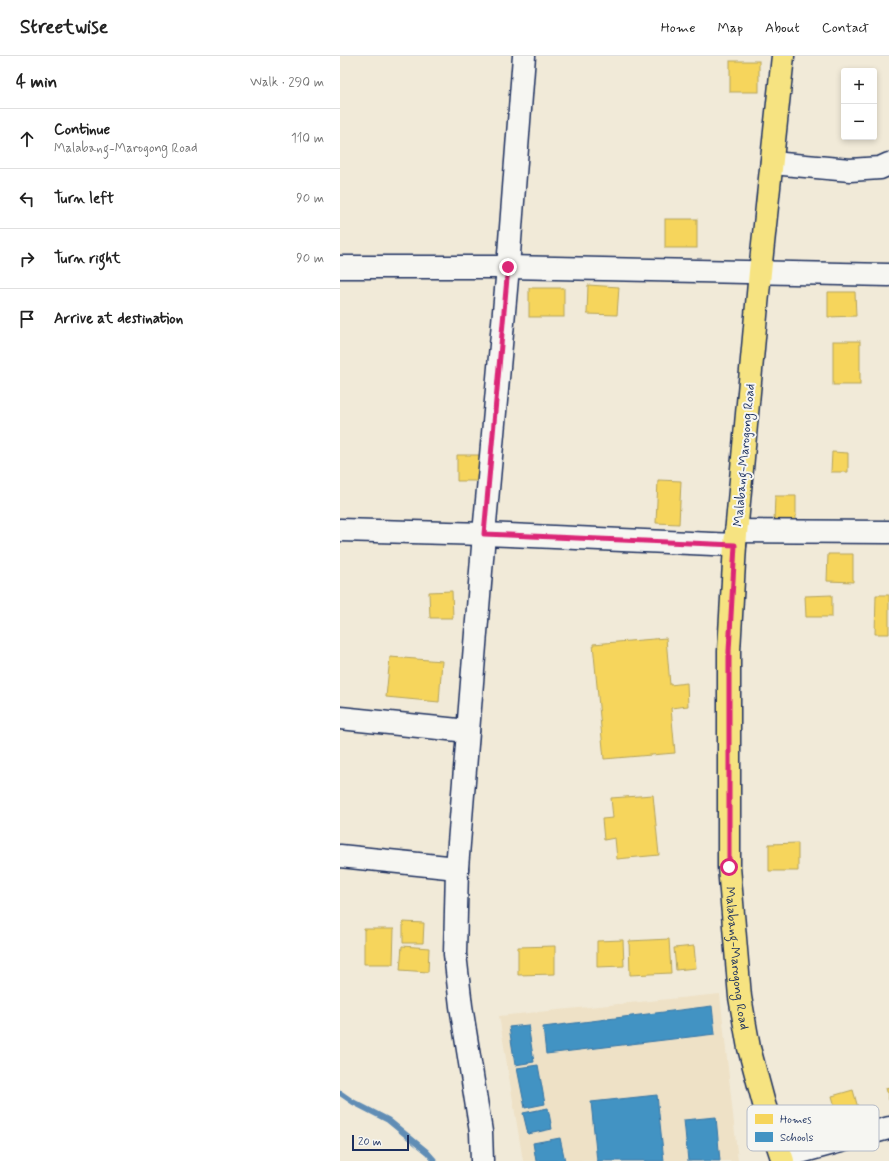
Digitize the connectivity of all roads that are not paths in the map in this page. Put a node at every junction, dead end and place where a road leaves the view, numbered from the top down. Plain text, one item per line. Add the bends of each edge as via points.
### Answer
1 (524, 56) edge
2 (783, 56) edge
3 (772, 163) junction
4 (889, 164) edge
5 (340, 267) edge
6 (508, 267) junction
7 (760, 272) junction
8 (889, 275) edge
9 (340, 530) edge
10 (889, 532) edge
11 (484, 534) junction
12 (736, 538) junction
13 (340, 718) edge
14 (468, 731) junction
15 (340, 856) edge
16 (457, 868) junction
17 (764, 1105) edge
18 (889, 1128) edge
19 (879, 1131) edge
20 (810, 1151) edge
21 (783, 1159) edge
22 (482, 1161) edge

1 - 6 street
2 - 3 main road, Malabang-Marogong Road
3 - 4 street via 850,170 880,168
3 - 7 main road, Malabang-Marogong Road
5 - 6 street
6 - 7 street
6 - 11 street
7 - 8 street
7 - 12 main road, Malabang-Marogong Road
9 - 11 street
10 - 12 street
11 - 12 street
11 - 14 street
12 - 17 main road, Malabang-Marogong Road via 729,651 729,867 740,997 749,1048
13 - 14 street
14 - 16 street
15 - 16 street
16 - 22 street via 456,954
18 - 19 street
20 - 21 street

